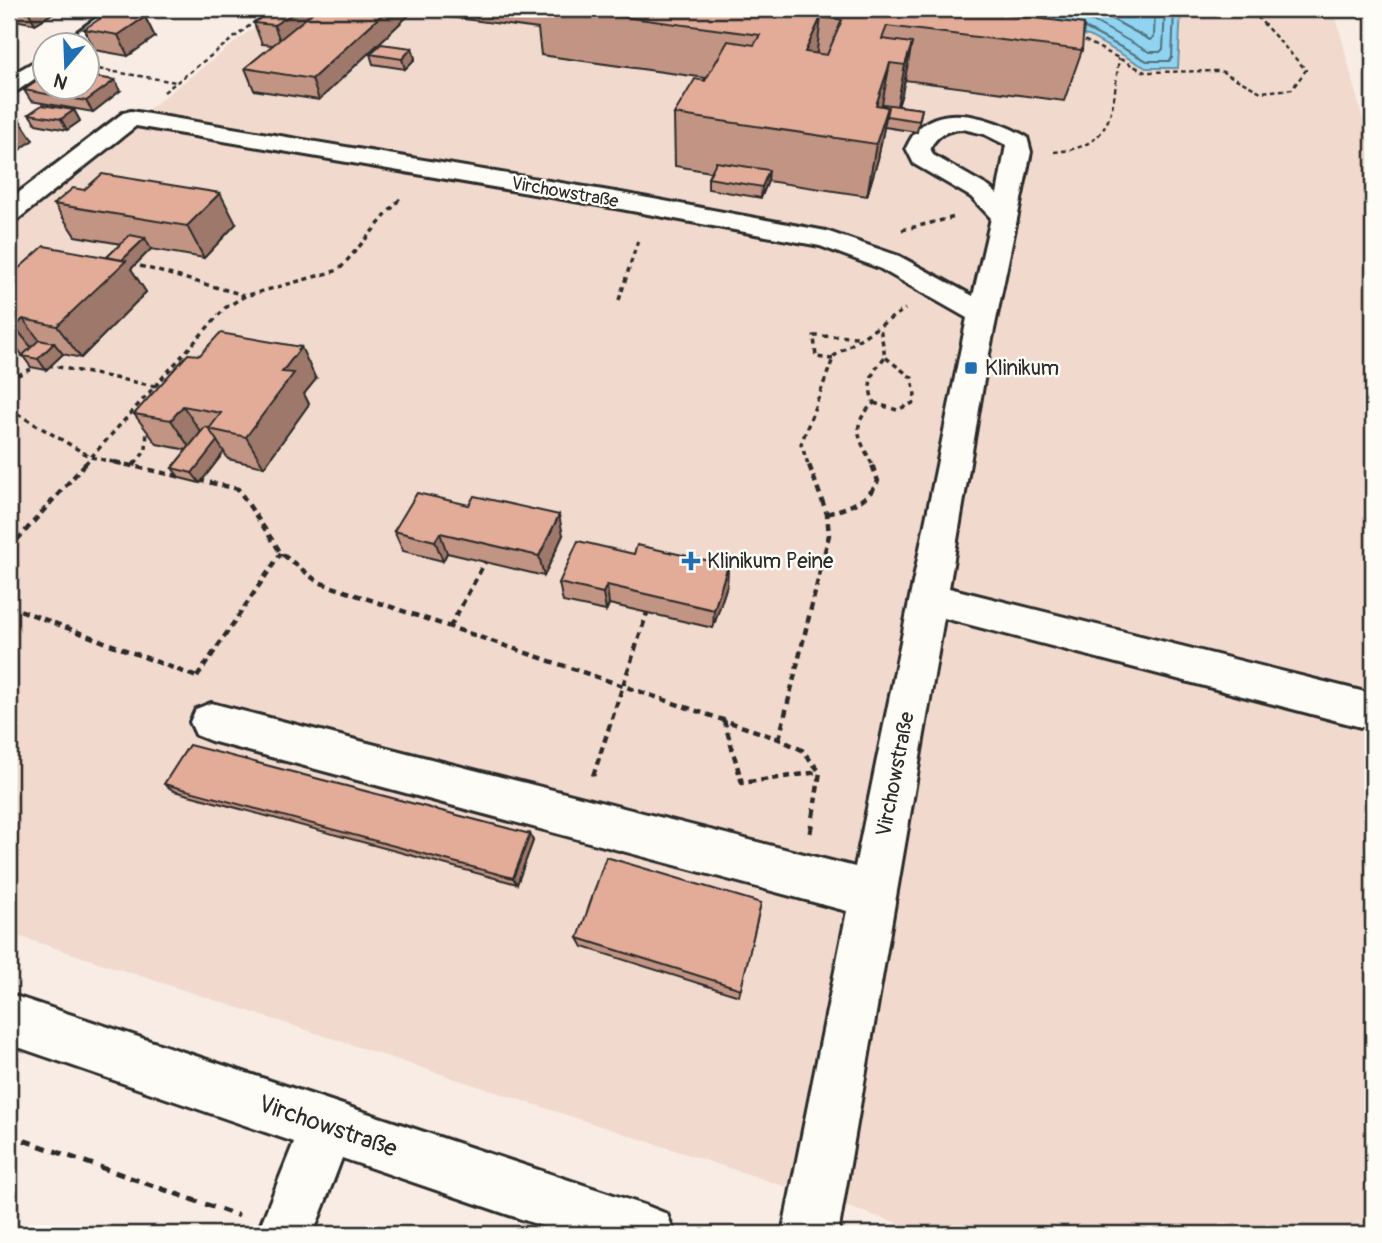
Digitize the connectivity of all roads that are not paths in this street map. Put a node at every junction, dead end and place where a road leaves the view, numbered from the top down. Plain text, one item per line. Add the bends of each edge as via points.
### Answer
1 (122, 9) edge
2 (88, 32) edge
3 (32, 70) edge
4 (9, 86) edge
5 (1001, 212) junction
6 (9, 213) edge
7 (983, 314) junction
8 (928, 600) junction
9 (1362, 709) dead end
10 (211, 722) road end
11 (873, 895) junction
12 (9, 1019) edge
13 (327, 1126) junction
14 (286, 1233) edge
15 (647, 1234) edge
16 (810, 1234) edge

1 - 2 street
3 - 4 street
5 - 5 street, Virchowstraße via 1018,142 979,125 952,122 931,127 918,148 923,159 980,192
5 - 7 street, Virchowstraße
6 - 7 street, Virchowstraße via 131,118 826,239 889,262
7 - 8 street, Virchowstraße
8 - 9 street
8 - 11 street, Virchowstraße
10 - 11 street
11 - 16 street, Virchowstraße
12 - 13 street, Virchowstraße
13 - 14 street
13 - 15 street, Virchowstraße

